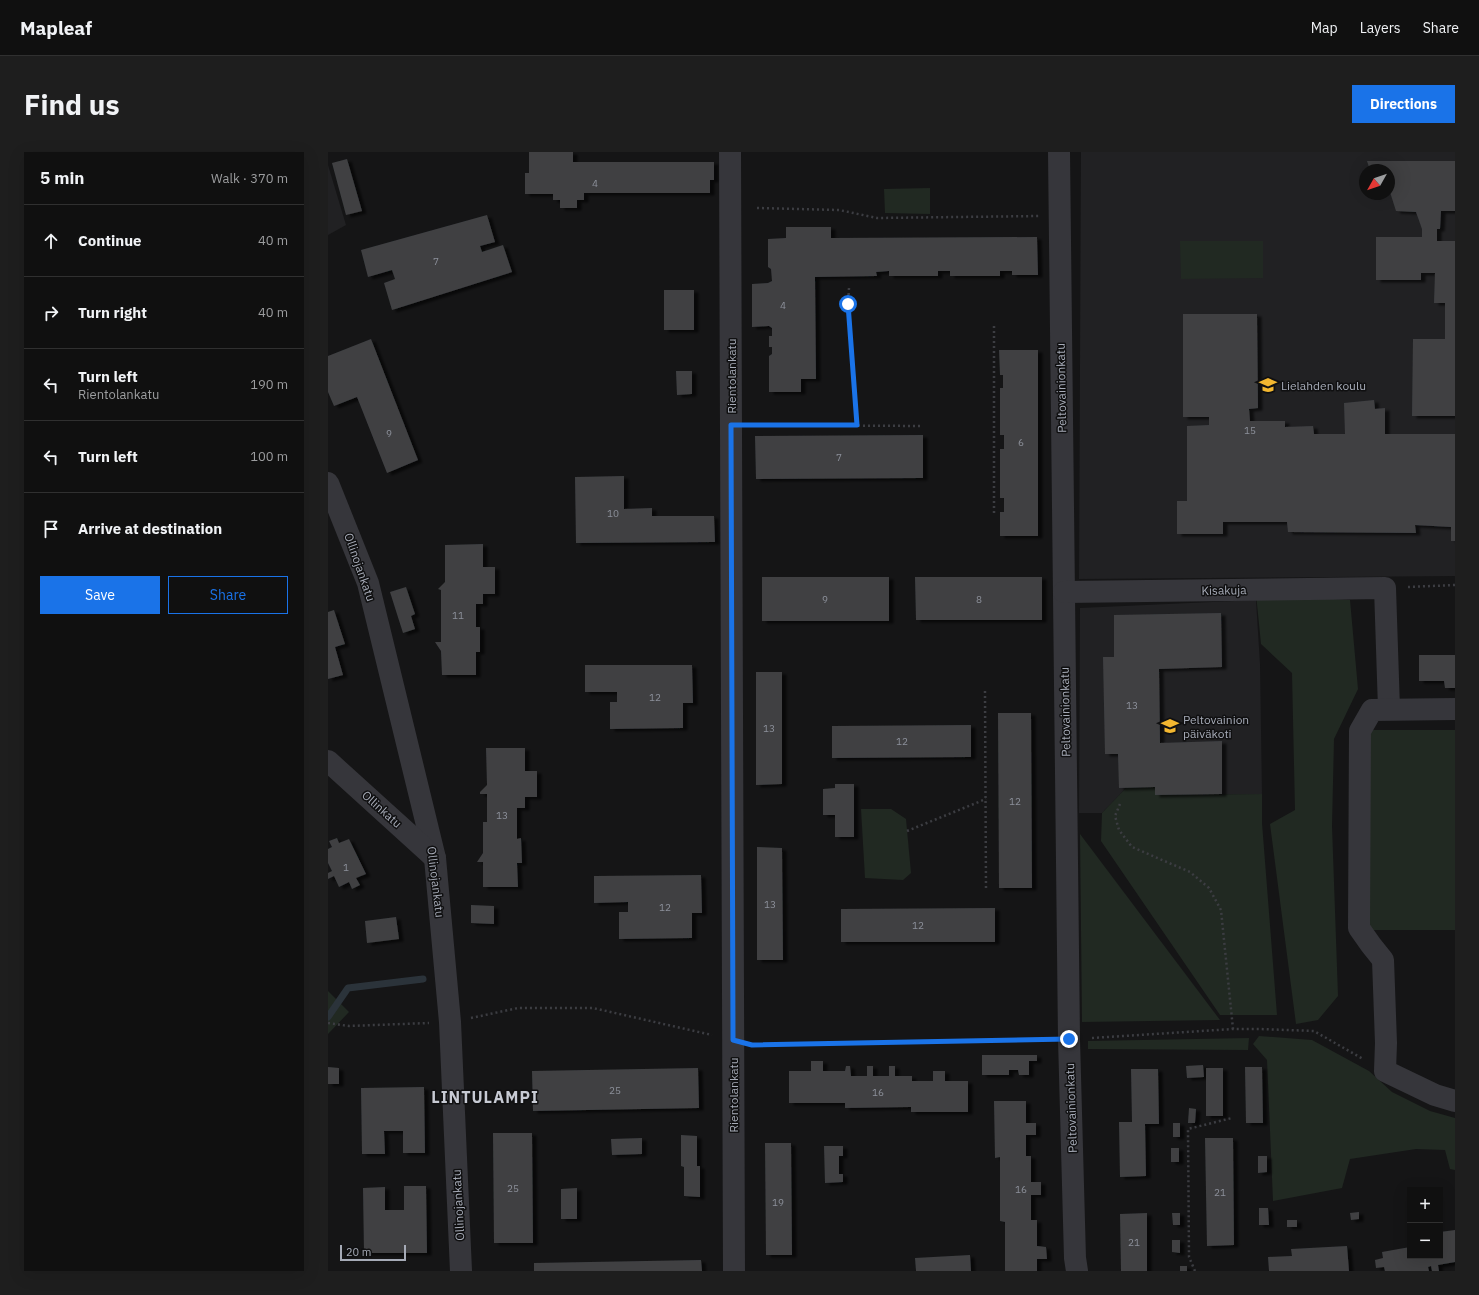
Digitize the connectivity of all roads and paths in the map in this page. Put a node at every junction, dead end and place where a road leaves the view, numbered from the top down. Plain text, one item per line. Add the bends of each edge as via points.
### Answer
1 (730, 152) edge
2 (1059, 152) edge
3 (757, 208) dead end
4 (1059, 216) junction
5 (849, 288) dead end
6 (994, 326) dead end
7 (731, 425) junction
8 (857, 425) junction
9 (922, 426) dead end
10 (328, 483) edge
11 (994, 513) dead end
12 (1455, 585) edge
13 (1385, 588) junction
14 (1064, 592) junction
15 (985, 691) dead end
16 (1389, 709) junction
17 (1455, 709) edge
18 (328, 761) edge
19 (986, 800) junction
20 (1120, 804) dead end
21 (907, 831) dead end
22 (435, 858) junction
23 (986, 890) dead end
24 (450, 1022) junction
25 (328, 1023) edge
26 (1233, 1029) junction
27 (1069, 1039) junction
28 (733, 1040) junction
29 (1385, 1071) junction
30 (1455, 1102) edge
31 (1232, 1118) dead end
32 (461, 1271) edge
33 (734, 1271) edge
34 (1077, 1271) edge
35 (1195, 1271) edge

1 - 7 street, Rientolankatu
2 - 4 street, Peltovainionkatu
3 - 4 path via 839,210 877,218
4 - 14 street, Peltovainionkatu
5 - 8 path
6 - 11 path
7 - 8 path
7 - 28 street, Rientolankatu
8 - 9 path
10 - 22 street, Ollinojankatu via 368,583
12 - 13 path
13 - 14 street, Kisakuja
13 - 16 street
14 - 27 street, Peltovainionkatu
15 - 19 path
16 - 17 street
16 - 29 street via 1372,710 1360,731 1359,928 1383,960
18 - 22 street, Ollinkatu
19 - 21 path
19 - 23 path
20 - 26 path via 1114,816 1119,830 1132,847 1190,872 1209,888 1221,910
22 - 24 street, Ollinojankatu
24 - 25 path via 349,1026
24 - 28 path via 518,1008 593,1008
24 - 32 street, Ollinojankatu
26 - 27 path
26 - 29 path via 1314,1031
27 - 28 path via 752,1045
27 - 34 street, Peltovainionkatu
28 - 33 street, Rientolankatu
29 - 30 street
31 - 35 path via 1188,1129 1189,1258

